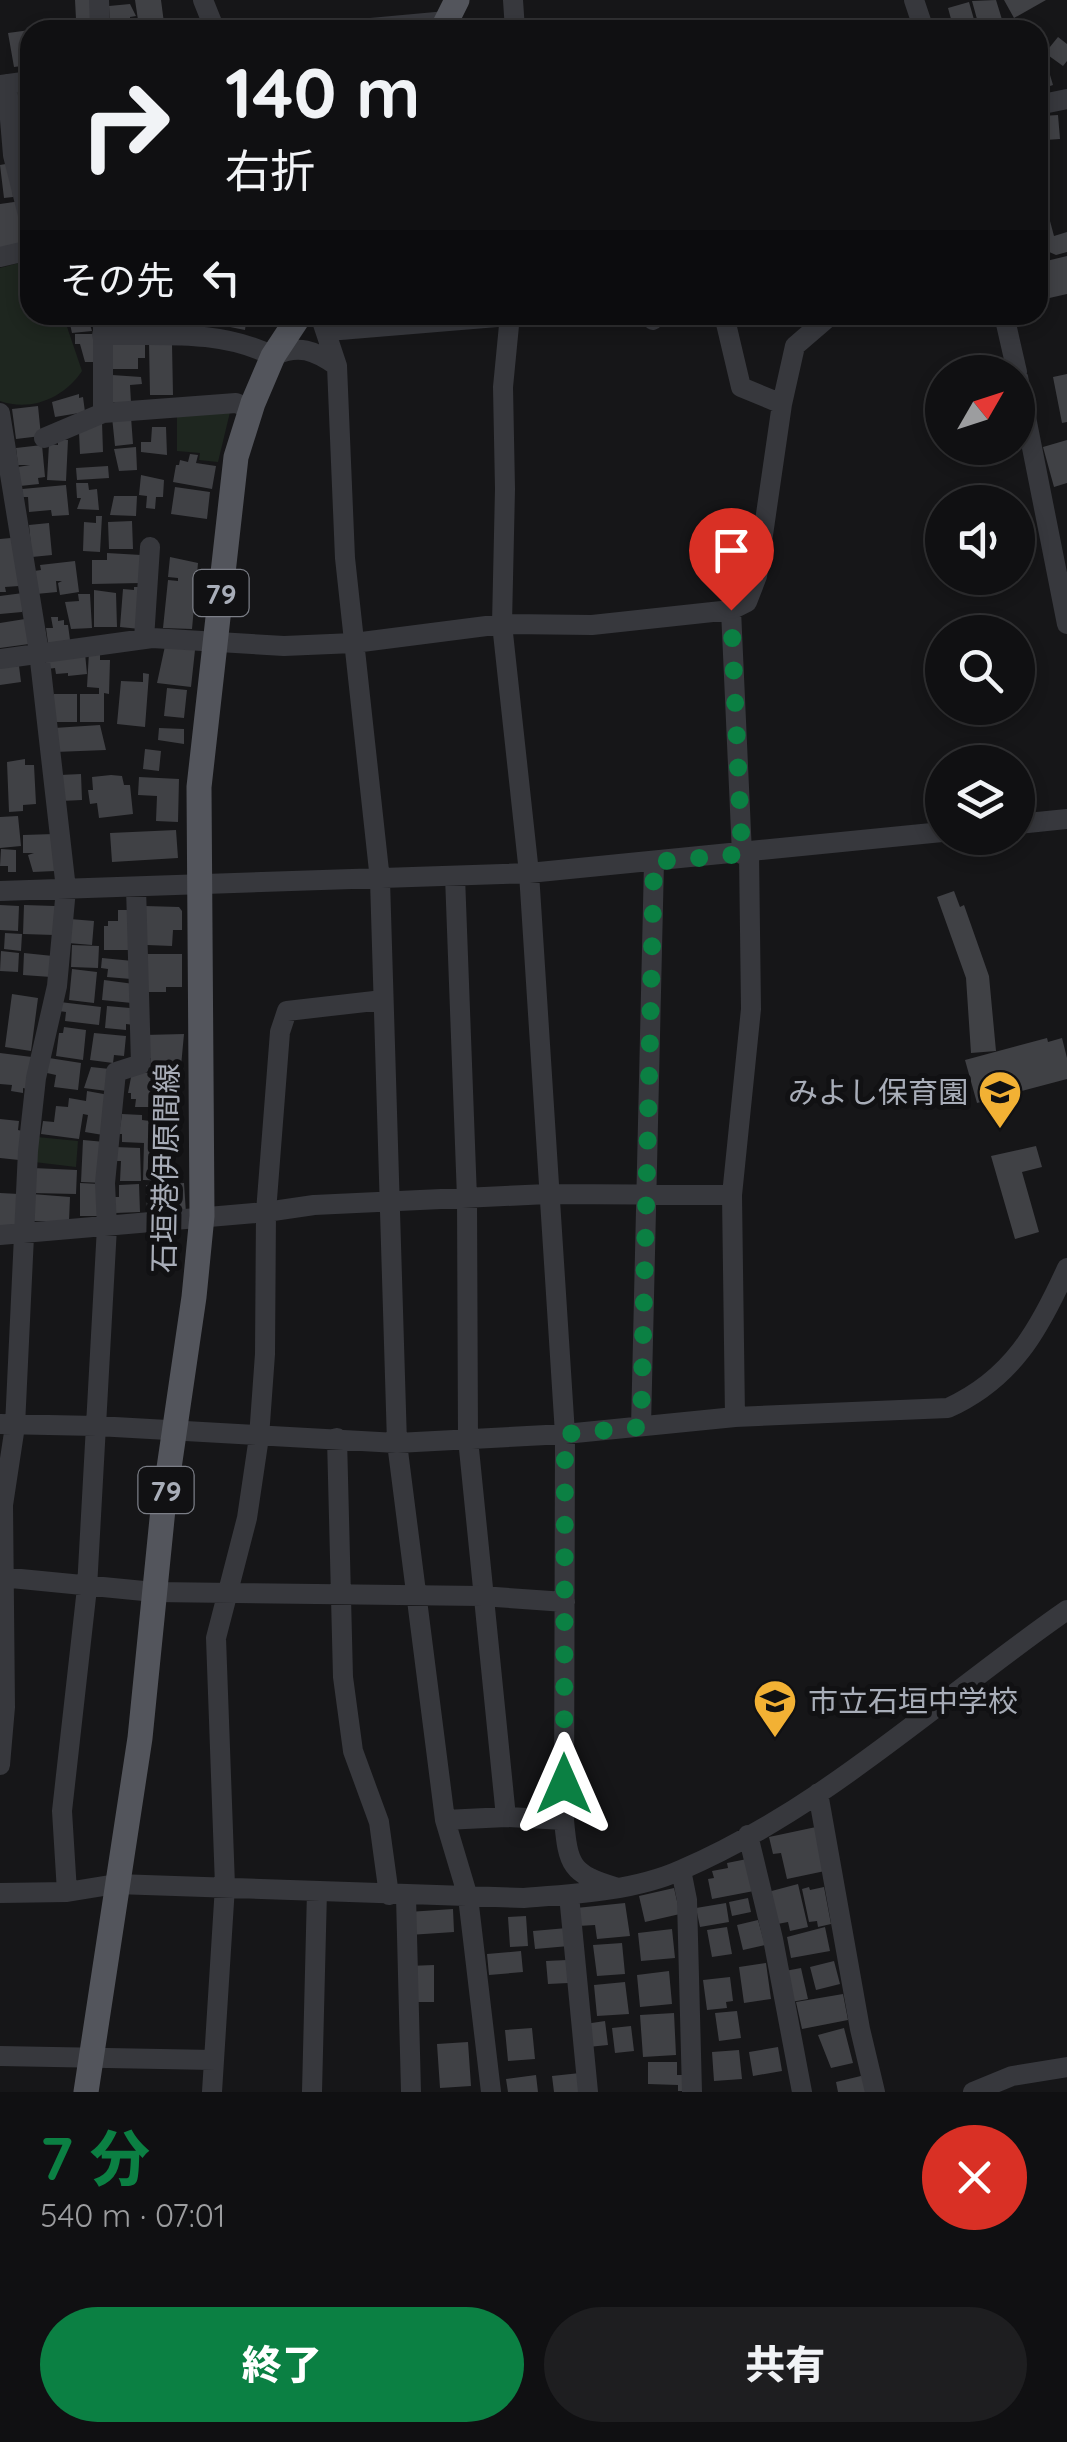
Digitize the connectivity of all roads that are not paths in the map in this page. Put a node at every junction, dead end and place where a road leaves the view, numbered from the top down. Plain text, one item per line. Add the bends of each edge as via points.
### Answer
1 (3, 84) edge
2 (20, 183) edge
3 (103, 325) edge
4 (293, 325) edge
5 (325, 325) edge
6 (509, 325) edge
7 (726, 325) edge
8 (819, 325) edge
9 (1006, 325) edge
10 (1013, 355) edge
11 (273, 356) junction
12 (337, 366) junction
13 (782, 404) junction
14 (251, 409) junction
15 (0, 413) edge
16 (103, 413) junction
17 (44, 438) dead end
18 (1035, 446) edge
19 (4, 447) edge
20 (1058, 536) edge
21 (150, 547) dead end
22 (731, 610) junction
23 (502, 624) junction
24 (1067, 624) edge
25 (144, 639) junction
26 (215, 643) junction
27 (354, 643) junction
28 (39, 652) junction
29 (0, 659) edge
30 (1067, 819) edge
31 (1035, 822) edge
32 (925, 834) edge
33 (746, 854) junction
34 (654, 862) junction
35 (529, 873) junction
36 (455, 876) junction
37 (380, 880) junction
38 (198, 884) junction
39 (136, 886) junction
40 (66, 889) junction
41 (0, 891) edge
42 (383, 1000) junction
43 (548, 1194) junction
44 (646, 1195) junction
45 (732, 1195) junction
46 (467, 1198) junction
47 (390, 1202) junction
48 (266, 1212) junction
49 (202, 1216) junction
50 (107, 1226) junction
51 (24, 1232) junction
52 (0, 1234) edge
53 (1067, 1268) edge
54 (735, 1418) junction
55 (7, 1425) edge
56 (97, 1426) junction
57 (641, 1427) junction
58 (174, 1432) junction
59 (565, 1434) junction
60 (259, 1436) junction
61 (337, 1438) junction
62 (468, 1439) junction
63 (397, 1443) junction
64 (1, 1577) edge
65 (87, 1588) junction
66 (154, 1592) junction
67 (229, 1595) junction
68 (340, 1595) junction
69 (414, 1596) junction
70 (482, 1596) junction
71 (566, 1602) junction
72 (1067, 1610) edge
73 (0, 1765) edge
74 (818, 1793) junction
75 (506, 1818) junction
76 (444, 1820) junction
77 (564, 1820) junction
78 (748, 1835) junction
79 (568, 1858) junction
80 (681, 1870) junction
81 (116, 1884) junction
82 (225, 1886) junction
83 (615, 1888) junction
84 (66, 1892) junction
85 (317, 1892) junction
86 (0, 1893) edge
87 (398, 1895) junction
88 (569, 1895) junction
89 (468, 1897) junction
90 (524, 1898) junction
91 (0, 2056) edge
92 (90, 2056) junction
93 (214, 2060) junction
94 (1067, 2066) edge
95 (86, 2092) edge
96 (212, 2092) edge
97 (312, 2092) edge
98 (410, 2092) edge
99 (491, 2092) edge
100 (588, 2092) edge
101 (692, 2092) edge
102 (802, 2092) edge
103 (875, 2092) edge
104 (973, 2092) edge

1 - 2 street
3 - 11 street via 239,341
3 - 16 street
4 - 11 main road, 石垣港伊原間線 / 79
5 - 12 street
6 - 23 street
7 - 13 street via 741,387
8 - 13 street via 795,346
9 - 10 street
11 - 12 street via 300,348
11 - 14 main road, 石垣港伊原間線 / 79
12 - 27 street
13 - 22 street via 757,576 747,602
14 - 16 street via 236,403
14 - 26 main road, 石垣港伊原間線 / 79 via 236,457
15 - 19 street
16 - 17 street
18 - 20 street
19 - 28 street
20 - 24 street
21 - 25 street
22 - 23 street via 592,625
22 - 33 street
23 - 27 street
23 - 35 street
25 - 26 street
25 - 28 street
26 - 27 street
26 - 38 main road, 石垣港伊原間線 / 79 via 198,787
27 - 37 street
28 - 29 street
28 - 40 street
30 - 31 street
32 - 33 street
33 - 34 street
33 - 45 street via 750,1009
34 - 35 street
34 - 44 street
35 - 36 street
35 - 43 street
36 - 37 street
36 - 46 street
37 - 38 street
37 - 42 street
38 - 39 street
38 - 49 main road, 石垣港伊原間線 / 79
39 - 40 street
39 - 50 street via 141,1064 116,1072
40 - 41 street
40 - 51 street via 57,986 36,1078
42 - 47 street
42 - 48 street via 288,1012 280,1032
43 - 44 street
43 - 46 street
43 - 59 street
44 - 45 street
44 - 57 street
45 - 54 street
46 - 47 street
46 - 62 street
47 - 48 street
47 - 63 street
48 - 49 street
48 - 60 street
49 - 50 street
49 - 58 main road, 石垣港伊原間線 / 79
50 - 51 street
50 - 56 street
51 - 52 street
51 - 55 street
53 - 54 street via 1039,1327 977,1395 948,1408
54 - 57 street
55 - 56 street
55 - 64 street
56 - 58 street
56 - 65 street
57 - 59 street
58 - 60 street
58 - 66 main road, 石垣港伊原間線 / 79
59 - 62 street
59 - 71 street
60 - 61 street
60 - 67 street
61 - 63 street
61 - 68 street
62 - 63 street
62 - 70 street
63 - 69 street
64 - 65 street
64 - 73 street
65 - 66 street
65 - 84 street via 62,1811
66 - 67 street
66 - 81 main road, 石垣港伊原間線 / 79
67 - 68 street
67 - 82 street via 216,1638
68 - 69 street
68 - 87 street via 353,1751
69 - 70 street
69 - 76 street
70 - 71 street
70 - 75 street
71 - 77 street
72 - 74 street
74 - 78 street
74 - 103 street
75 - 76 street
75 - 77 street
76 - 89 street
77 - 79 street
78 - 80 street
78 - 102 street
79 - 83 street via 584,1878
79 - 90 street via 554,1882
80 - 83 street
80 - 101 street
81 - 82 street
81 - 84 street
81 - 92 main road, 石垣港伊原間線 / 79
82 - 85 street
82 - 93 street
83 - 88 street
84 - 86 street
85 - 87 street
85 - 97 street
87 - 89 street
87 - 98 street
88 - 90 street
88 - 100 street
89 - 90 street
89 - 99 street
91 - 92 street
92 - 93 street
92 - 95 main road, 石垣港伊原間線 / 79
93 - 96 street
94 - 104 street via 1012,2076

